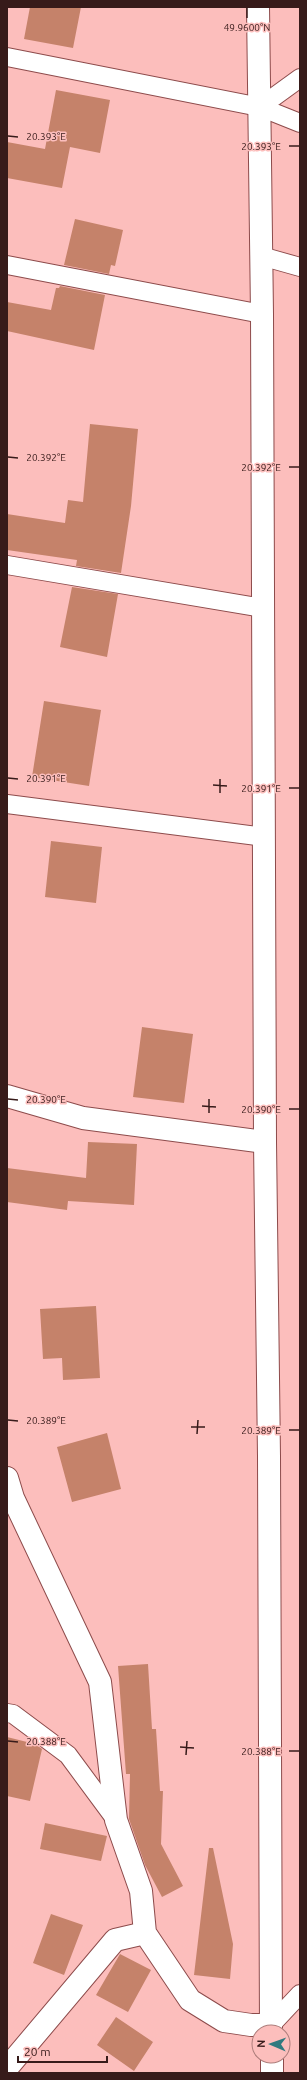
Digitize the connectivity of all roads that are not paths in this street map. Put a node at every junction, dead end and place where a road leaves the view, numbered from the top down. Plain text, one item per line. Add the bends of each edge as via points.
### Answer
1 (258, 7) edge
2 (7, 57) edge
3 (300, 78) edge
4 (260, 107) junction
5 (300, 123) edge
6 (261, 256) junction
7 (7, 265) edge
8 (300, 267) edge
9 (262, 314) junction
10 (7, 565) edge
11 (263, 608) junction
12 (7, 804) edge
13 (265, 837) junction
14 (7, 1096) edge
15 (265, 1142) junction
16 (7, 1478) edge
17 (7, 1713) edge
18 (116, 1820) junction
19 (145, 1933) junction
20 (300, 1994) edge
21 (271, 2024) edge
22 (275, 2024) edge
23 (251, 2025) edge
24 (7, 2068) edge

1 - 4 main road
2 - 4 lane
3 - 4 lane
4 - 5 lane
4 - 6 main road
6 - 8 lane
6 - 9 main road
7 - 9 lane
9 - 11 main road
10 - 11 lane
11 - 13 main road
12 - 13 lane
13 - 15 main road
14 - 15 main road via 83,1118
15 - 21 main road
16 - 18 main road via 13,1498 100,1682
17 - 18 lane via 12,1714 68,1755
18 - 19 main road via 141,1891
19 - 23 main road via 190,2000 224,2021
19 - 24 main road via 115,1940
20 - 22 lane

